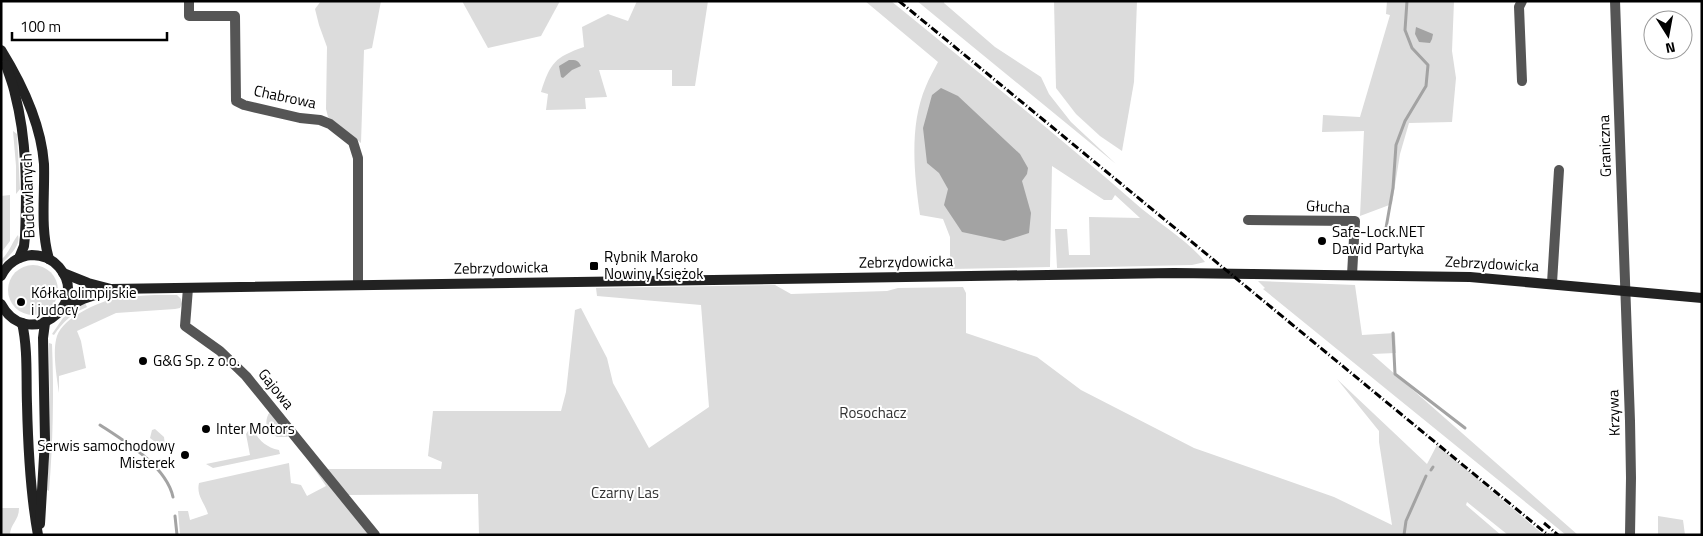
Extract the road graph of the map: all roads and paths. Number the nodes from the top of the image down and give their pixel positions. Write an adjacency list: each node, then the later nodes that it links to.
1 (189, 1): 14 (street, Chabrowa)
2 (1522, 1): 5 (street)
3 (1615, 1): 17 (street, Graniczna)
4 (1, 50): 8 (street, Budowlanych); 9 (street, Budowlanych)
5 (1522, 82)
6 (1559, 170): 13 (street)
7 (1248, 220): 12 (street, Głucha)
8 (19, 258): 9 (street); 11 (street)
9 (49, 259): 10 (street)
10 (63, 273): 16 (street, Zebrzydowicka); 20 (street)
11 (1, 275)
12 (1352, 275): 13 (street, Zebrzydowicka); 14 (street, Zebrzydowicka)
13 (1552, 283): 17 (street, Zebrzydowicka)
14 (358, 285): 15 (street, Zebrzydowicka)
15 (188, 288): 16 (street, Zebrzydowicka); 24 (street, Gajowa)
16 (111, 289): 20 (street, Zebrzydowicka)
17 (1625, 290): 18 (street, Zebrzydowicka); 25 (street, Krzywa)
18 (1702, 298)
19 (1, 304): 22 (street)
20 (61, 310): 21 (street, Zebrzydowicka)
21 (45, 322): 22 (street); 23 (street)
22 (22, 323): 23 (street)
23 (38, 535)
24 (375, 535)
25 (1630, 535)

